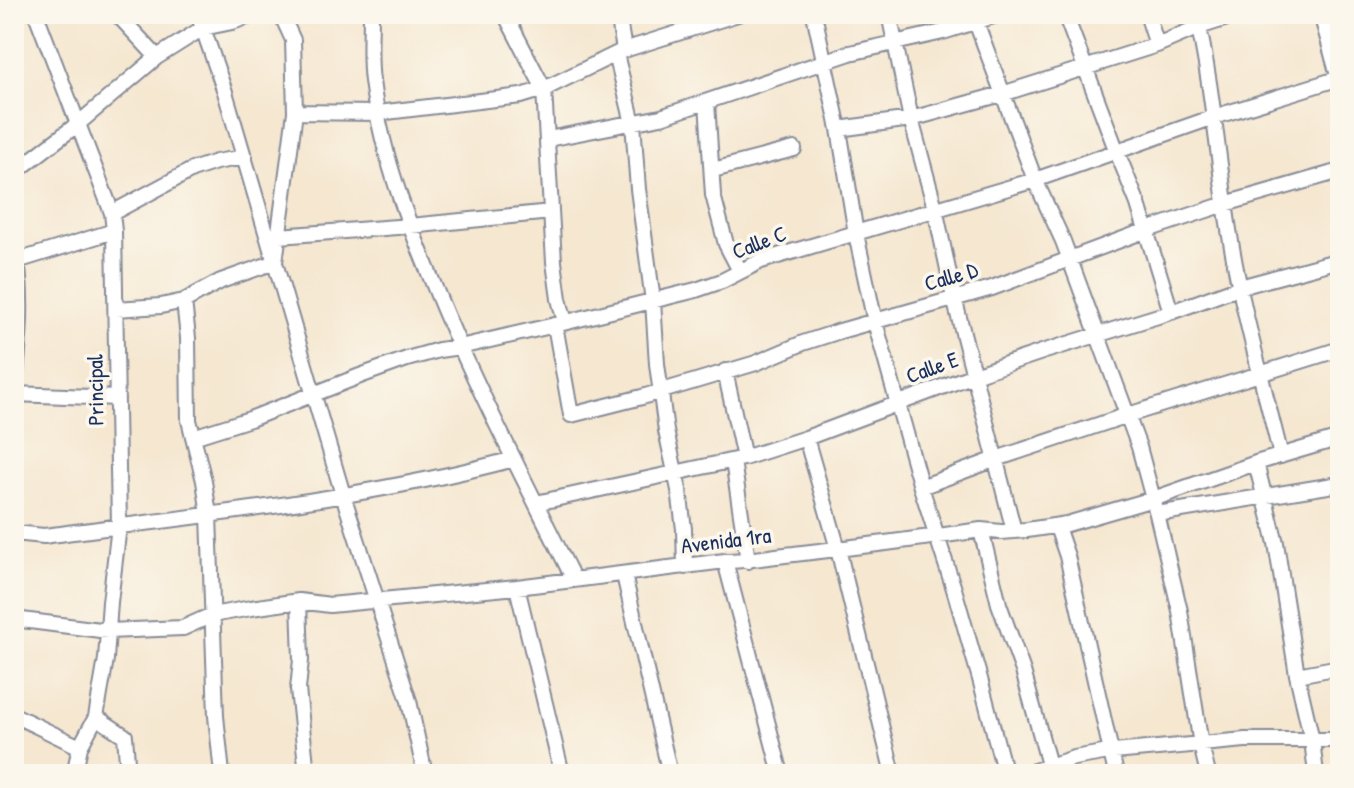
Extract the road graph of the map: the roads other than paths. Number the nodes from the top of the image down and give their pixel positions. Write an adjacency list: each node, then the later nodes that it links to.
1 (117, 14): 22 (street)
2 (256, 14): 17 (street)
3 (281, 14): 29 (street)
4 (371, 14): 30 (street)
5 (505, 14): 26 (street)
6 (618, 14): 21 (street)
7 (814, 14): 23 (street)
8 (889, 14): 19 (street)
9 (1000, 14): 16 (street)
10 (1065, 14): 24 (street)
11 (1147, 14): 20 (street)
12 (1240, 14): 18 (street)
13 (1321, 14): 25 (street)
14 (731, 15): 21 (street)
15 (41, 16): 33 (street, Principal)
16 (975, 18): 19 (street); 27 (street)
17 (200, 21): 22 (street); 39 (street)
18 (1198, 21): 20 (street); 31 (street)
19 (896, 43): 23 (street); 32 (street)
20 (1157, 45): 24 (street)
21 (620, 52): 26 (street); 34 (street)
22 (157, 57): 33 (street)
23 (823, 62): 28 (street); 35 (street)
24 (1085, 68): 27 (street); 38 (street)
25 (1340, 80): 31 (street, Calle C)
26 (544, 89): 30 (street); 36 (street)
27 (1002, 94): 32 (street); 43 (street)
28 (707, 102): 34 (street); 40 (street)
29 (295, 112): 30 (street); 52 (street)
30 (378, 113): 48 (street)
31 (1214, 117): 38 (street, Calle C); 44 (street)
32 (911, 119): 35 (street); 45 (street)
33 (79, 123): 42 (street); 47 (street, Principal)
34 (633, 123): 36 (street); 62 (street)
35 (839, 129): 51 (street)
36 (548, 139): 46 (street)
37 (794, 149): 40 (street)
38 (1117, 152): 43 (street, Calle C); 49 (street)
39 (245, 157): 47 (street); 57 (street)
40 (713, 170): 58 (street)
41 (1340, 171): 44 (street, Calle D)
42 (14, 173)
43 (1035, 180): 45 (street, Calle C); 54 (street)
44 (1225, 204): 49 (street, Calle D); 59 (street)
45 (935, 208): 51 (street, Calle C); 60 (street)
46 (551, 212): 48 (street); 66 (street)
47 (112, 213): 50 (street, Principal)
48 (410, 226): 52 (street); 69 (street)
49 (1147, 230): 54 (street, Calle D); 64 (street)
50 (114, 231): 56 (street); 63 (street, Principal)
51 (856, 234): 58 (street, Calle C); 65 (street)
52 (279, 236): 57 (street)
53 (14, 245): 56 (street)
54 (1068, 259): 60 (street, Calle D); 68 (street)
55 (1340, 260): 59 (street, Calle E)
56 (17, 261): 67 (street)
57 (275, 262): 61 (street); 76 (street)
58 (740, 271): 62 (street, Calle C)
59 (1240, 287): 64 (street, Calle E); 72 (street)
60 (954, 298): 65 (street, Calle D); 73 (street)
61 (184, 301): 63 (street); 80 (street)
62 (653, 301): 66 (street, Calle C); 74 (street)
63 (116, 309): 77 (street, Principal)
64 (1171, 312): 68 (street, Calle E)
65 (875, 322): 71 (street, Calle D); 78 (street)
66 (560, 323): 69 (street, Calle C); 74 (street, Calle D)
67 (17, 330): 75 (street)
68 (1098, 334): 73 (street, Calle E); 79 (street)
69 (460, 347): 76 (street, Calle C); 84 (street)
70 (1340, 349): 72 (street)
71 (725, 371): 74 (street, Calle D); 86 (street)
72 (1260, 373): 79 (street); 83 (street)
73 (974, 375): 78 (street, Calle E); 85 (street)
74 (662, 391): 88 (street)
75 (14, 394): 77 (street)
76 (314, 394): 80 (street, Calle C); 91 (street)
77 (117, 398): 96 (street, Principal)
78 (899, 402): 81 (street, Calle E); 90 (street)
79 (1128, 415): 85 (street); 94 (street)
80 (193, 437): 95 (street)
81 (806, 438): 86 (street, Calle E); 102 (street)
82 (1340, 438): 83 (street, Avenida 1ra)
83 (1281, 456): 87 (street, Avenida 1ra)
84 (514, 459): 91 (street); 93 (street)
85 (996, 459): 90 (street); 99 (street)
86 (738, 460): 88 (street, Calle E); 104 (street)
87 (1256, 463): 92 (street); 94 (street, Avenida 1ra)
88 (675, 474): 93 (street, Calle E); 105 (street)
89 (1340, 484): 92 (street)
90 (921, 487): 101 (street)
91 (343, 495): 95 (street); 110 (street)
92 (1263, 495): 94 (street); 115 (street)
93 (536, 503): 107 (street)
94 (1155, 506): 97 (street, Avenida 1ra); 120 (street)
95 (209, 515): 96 (street); 111 (street)
96 (119, 526): 100 (street); 113 (street, Principal)
97 (1057, 527): 99 (street, Avenida 1ra); 122 (street)
98 (981, 530): 99 (street, Avenida 1ra); 101 (street, Avenida 1ra); 123 (street)
99 (1014, 531)
100 (14, 533)
101 (936, 536): 102 (street, Avenida 1ra); 133 (street)
102 (838, 549): 104 (street, Avenida 1ra); 132 (street)
103 (725, 561): 104 (street, Avenida 1ra); 105 (street, Avenida 1ra); 131 (street)
104 (748, 561)
105 (685, 567): 106 (street, Avenida 1ra)
106 (624, 575): 107 (street, Avenida 1ra); 130 (street)
107 (574, 580): 108 (street, Avenida 1ra)
108 (517, 587): 110 (street, Avenida 1ra); 129 (street)
109 (299, 601): 110 (street, Avenida 1ra); 111 (street, Avenida 1ra); 127 (street)
110 (377, 601): 128 (street)
111 (212, 615): 113 (street, Avenida 1ra); 126 (street)
112 (14, 619): 113 (street, Avenida 1ra)
113 (108, 631): 117 (street, Principal)
114 (1340, 667): 115 (street)
115 (1297, 675): 118 (street)
116 (14, 715): 121 (street)
117 (96, 717): 121 (street, Principal); 125 (street)
118 (1312, 740): 119 (street); 120 (street); 137 (street)
119 (1340, 740)
120 (1201, 745): 122 (street); 136 (street)
121 (80, 747): 124 (street, Principal)
122 (1112, 753): 123 (street); 135 (street)
123 (1049, 765): 134 (street)
124 (74, 774)
125 (128, 774)
126 (222, 774)
127 (307, 774)
128 (425, 774)
129 (562, 774)
130 (670, 774)
131 (781, 774)
132 (893, 774)
133 (1005, 774)
134 (1025, 774)
135 (1116, 774)
136 (1208, 774)
137 (1316, 774)

